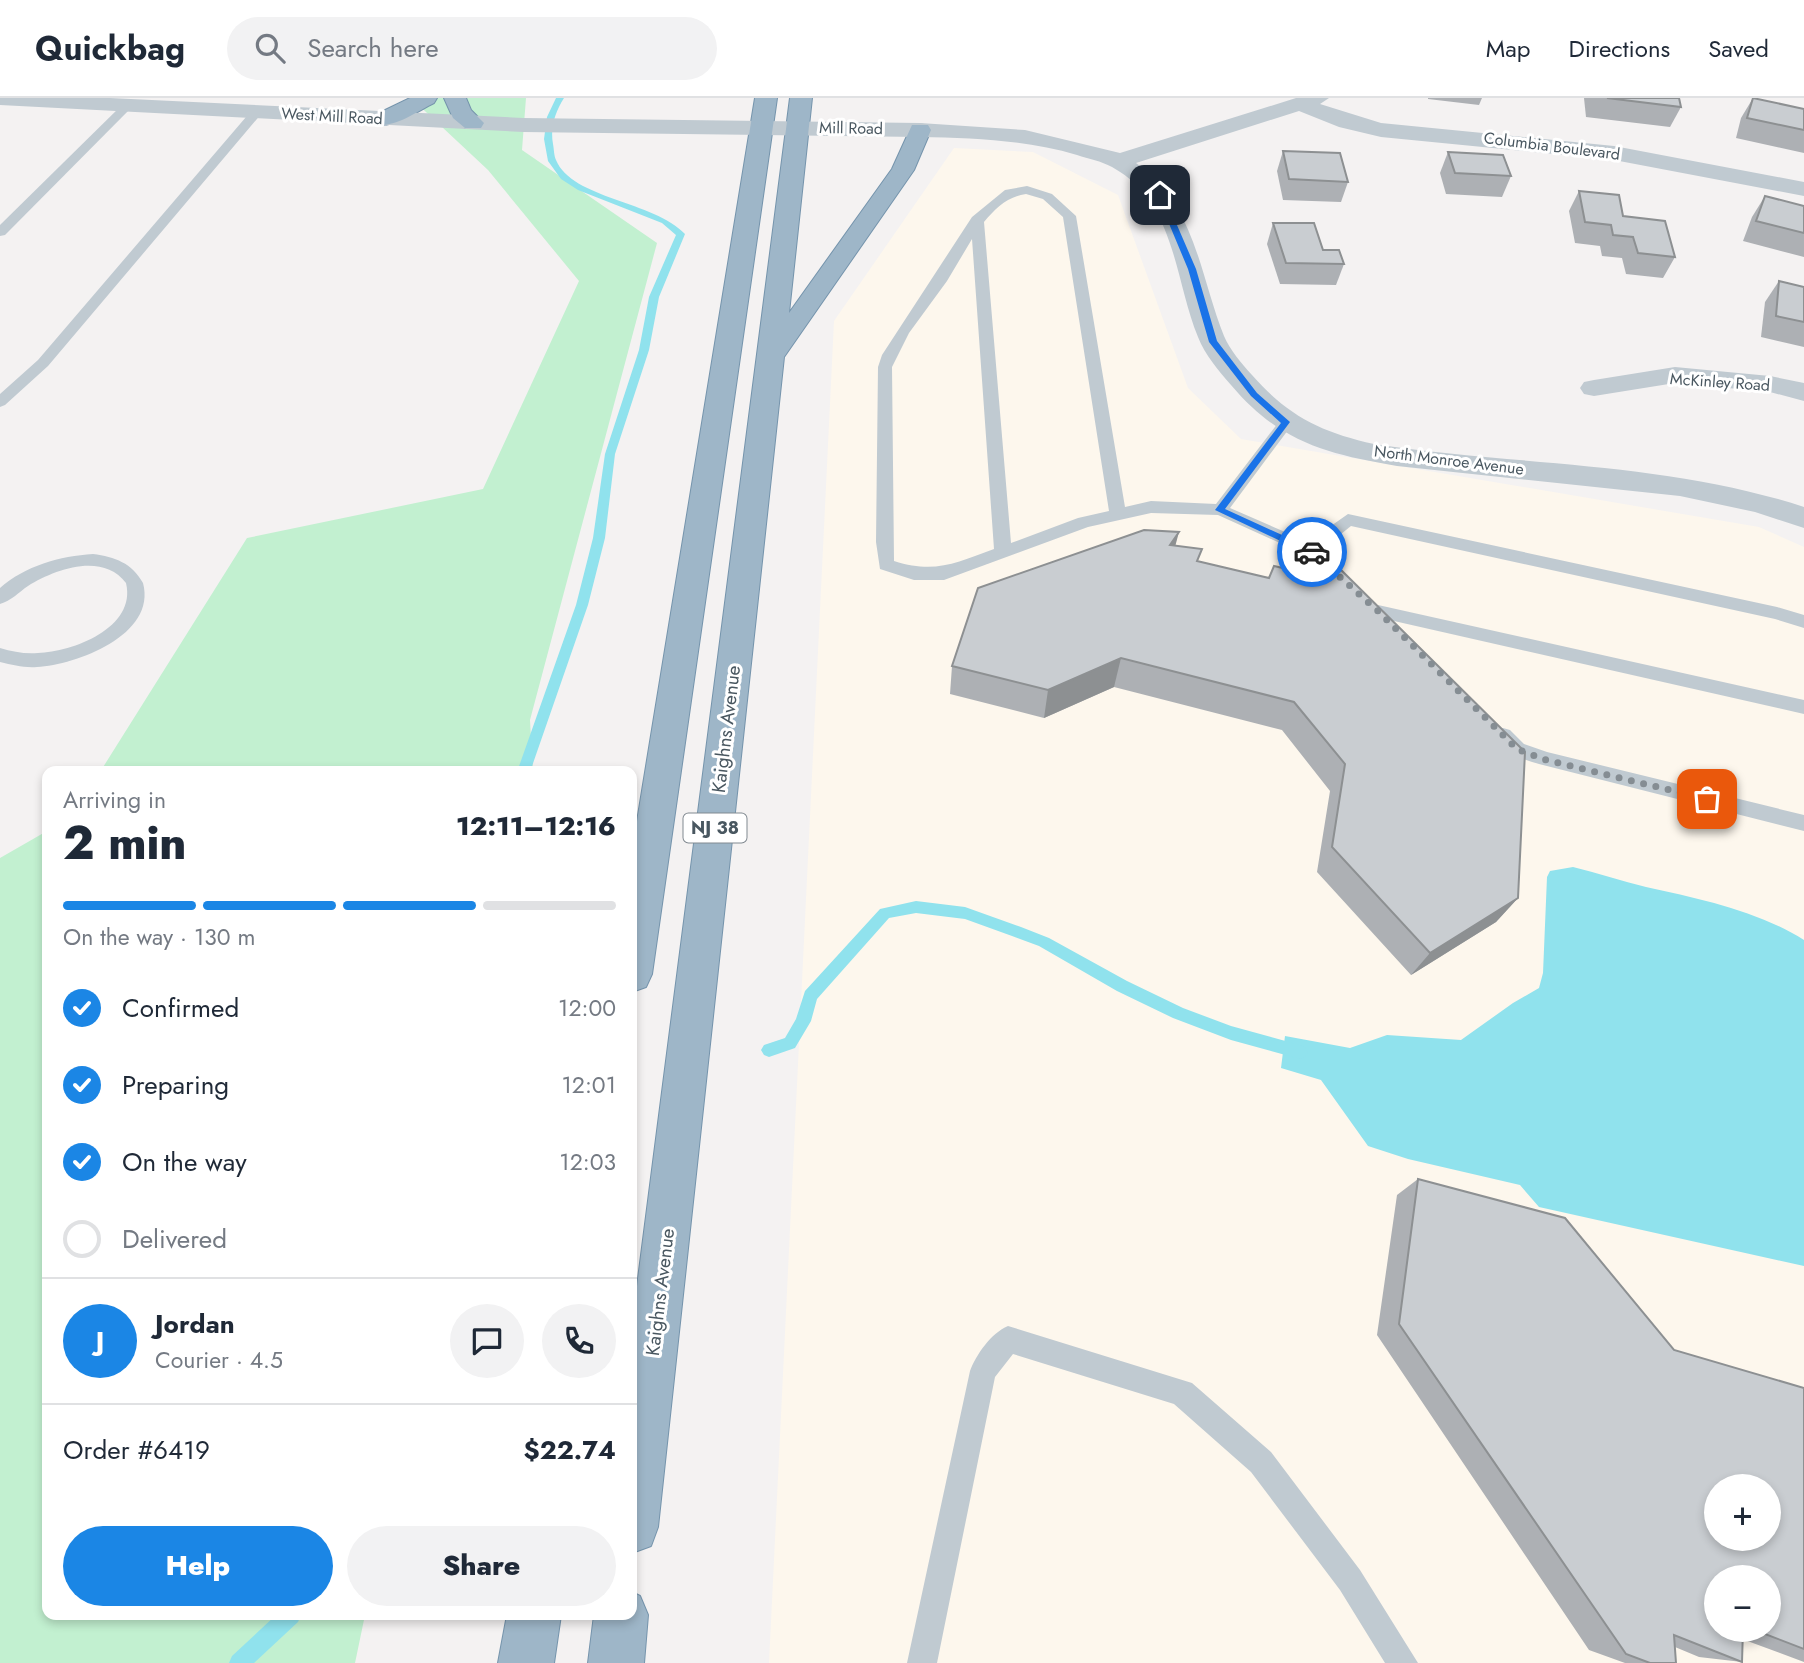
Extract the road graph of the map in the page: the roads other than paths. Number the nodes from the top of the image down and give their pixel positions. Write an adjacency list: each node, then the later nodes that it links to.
1 (426, 98): 8 (highway)
2 (455, 98): 9 (highway)
3 (0, 99): 5 (street, West Mill Road)
4 (1309, 101): 12 (street); 13 (street, Columbia Boulevard)
5 (127, 106): 6 (street, West Mill Road); 15 (lane)
6 (256, 113): 8 (street, West Mill Road); 19 (lane)
7 (781, 113): 10 (street, Mill Road); 11 (street, Mill Road); 16 (highway, Kaighns Avenue / NJ 38); 34 (highway, NJ 38)
8 (384, 119): 9 (street, West Mill Road)
9 (473, 123): 10 (street, West Mill Road)
10 (580, 127)
11 (920, 130): 12 (street, Mill Road); 16 (highway)
12 (1119, 161): 20 (street, North Monroe Avenue)
13 (1804, 189)
14 (977, 220): 22 (lane); 25 (lane); 25 (lane)
15 (0, 232)
16 (771, 357): 35 (highway, Kaighns Avenue / NJ 38)
17 (1594, 388): 18 (street, McKinley Road)
18 (1804, 392)
19 (0, 402)
20 (1286, 422): 21 (lane); 23 (street, North Monroe Avenue)
21 (1220, 510): 22 (lane); 24 (lane)
22 (1118, 515): 25 (lane)
23 (1804, 518)
24 (1310, 550): 27 (lane); 28 (lane)
25 (1003, 552)
26 (0, 598): 30 (lane)
27 (1368, 603): 29 (lane); 31 (lane)
28 (1804, 622)
29 (1398, 631)
30 (0, 655)
31 (1804, 707)
32 (1487, 719): 33 (lane)
33 (1804, 823)
34 (637, 945)
35 (637, 1486)
36 (533, 1620): 38 (highway)
37 (620, 1620): 39 (highway)
38 (526, 1663)
39 (616, 1663)
40 (922, 1663): 41 (lane)
41 (1403, 1663)

